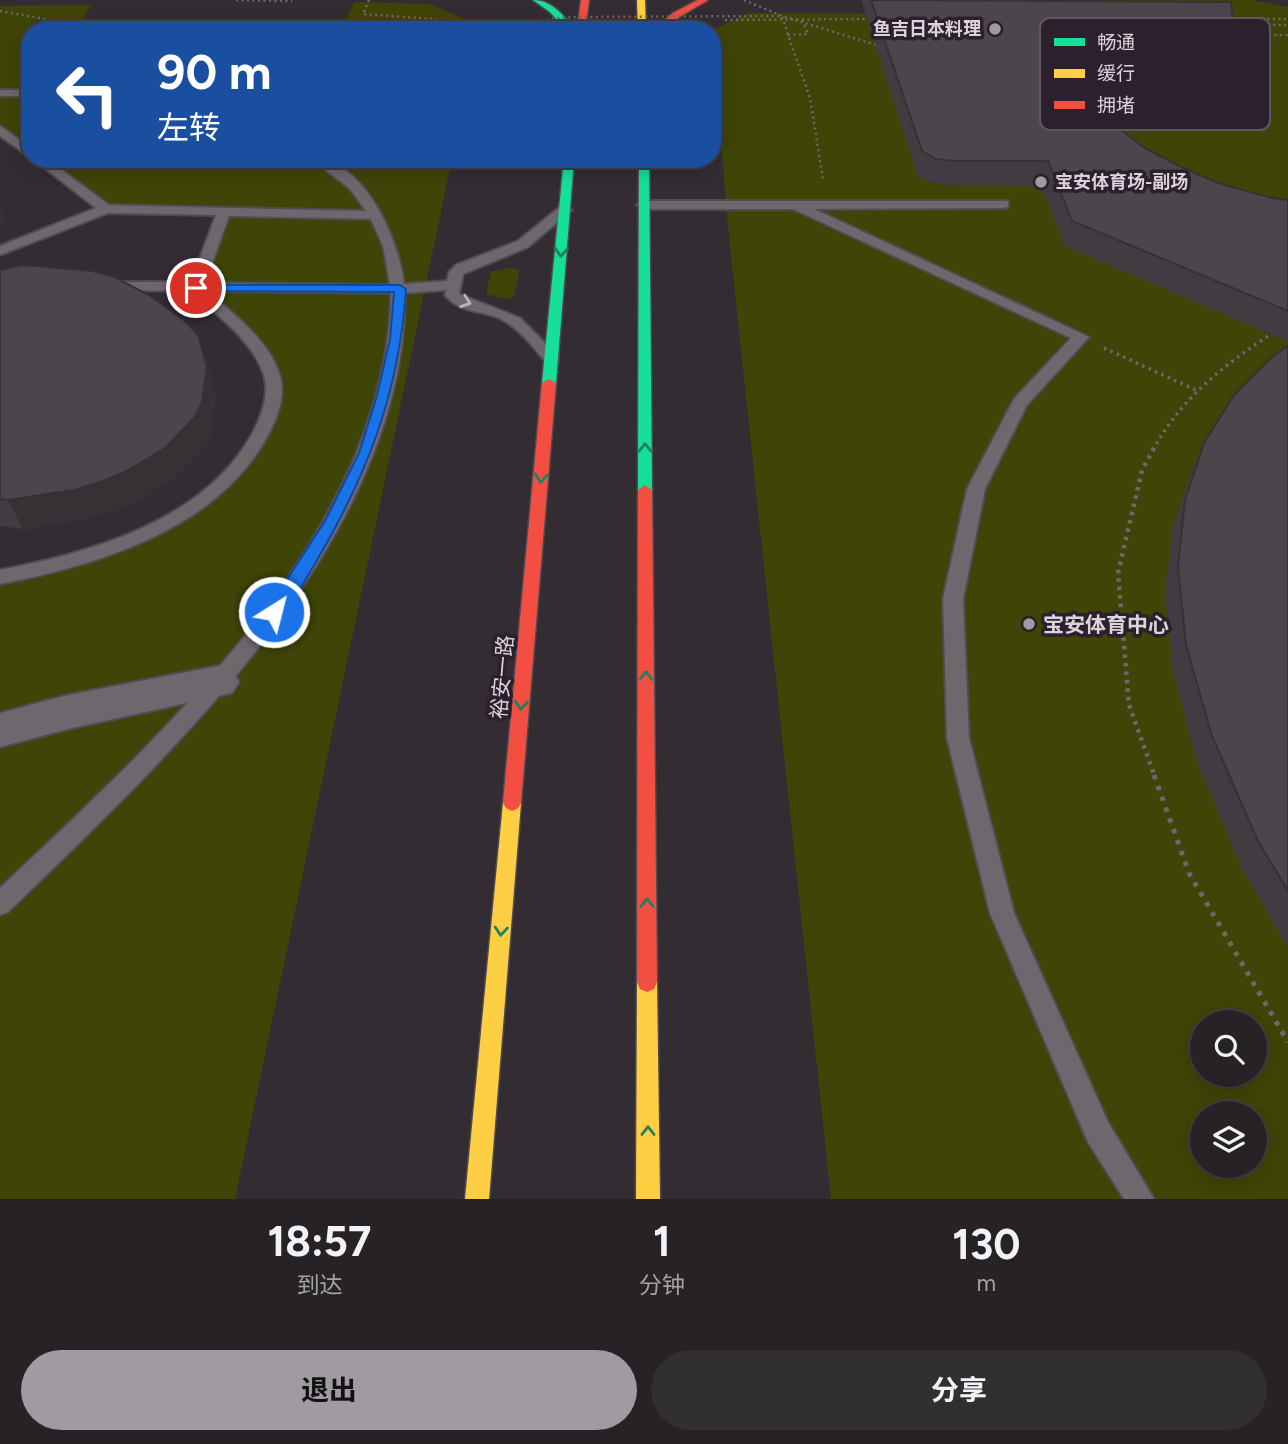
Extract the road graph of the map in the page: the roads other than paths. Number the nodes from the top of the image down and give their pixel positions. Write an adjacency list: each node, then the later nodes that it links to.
1 (537, 0): 5 (main road)
2 (585, 0): 6 (main road)
3 (641, 0): 7 (main road)
4 (704, 0): 8 (main road)
5 (563, 21)
6 (582, 21)
7 (642, 21)
8 (669, 21)
9 (0, 93): 10 (lane)
10 (21, 93)
11 (0, 130): 12 (lane)
12 (21, 146)
13 (51, 168): 20 (lane)
14 (330, 168): 23 (lane)
15 (568, 168): 21 (main road, 裕安一路)
16 (644, 168): 18 (main road)
17 (1003, 204): 19 (lane)
18 (644, 205): 19 (lane); 35 (main road, one-way to 18)
19 (796, 205): 36 (lane)
20 (106, 209): 22 (lane); 24 (lane)
21 (565, 211): 25 (lane); 29 (main road, 裕安一路, one-way to 29)
22 (224, 212): 23 (lane); 27 (lane)
23 (376, 215): 28 (lane)
24 (0, 251)
25 (454, 285): 28 (lane); 29 (lane, one-way to 29)
26 (89, 286): 27 (lane)
27 (196, 288): 28 (lane); 30 (lane)
28 (400, 289): 31 (lane)
29 (552, 359): 34 (main road, 裕安一路, one-way to 34)
30 (0, 577)
31 (218, 682): 32 (street); 33 (lane)
32 (0, 730)
33 (0, 904)
34 (477, 1199)
35 (648, 1199)
36 (1140, 1199)

